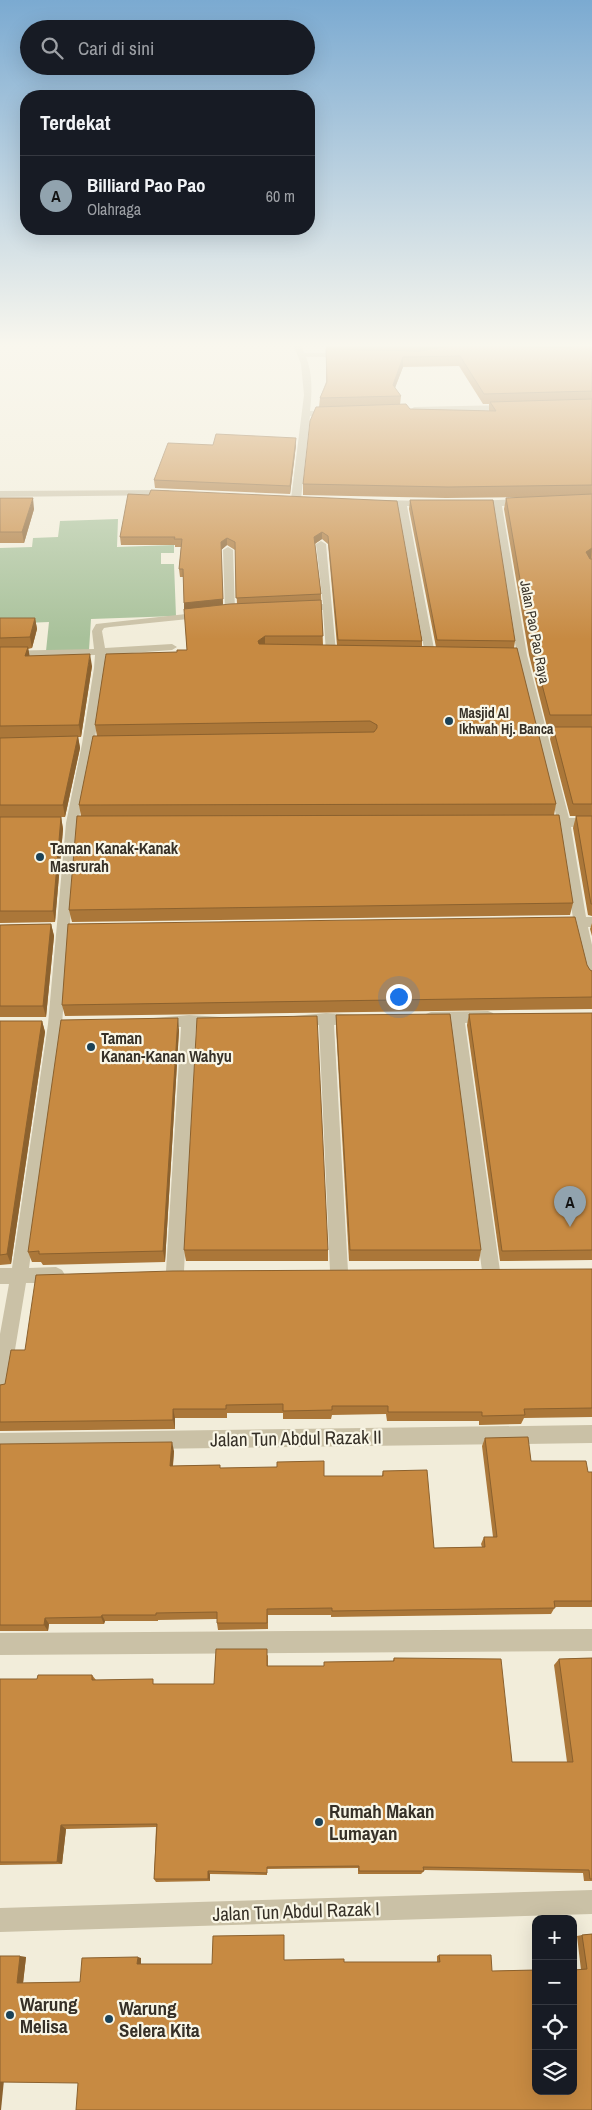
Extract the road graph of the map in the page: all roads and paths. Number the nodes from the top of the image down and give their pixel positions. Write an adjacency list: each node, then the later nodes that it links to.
1 (303, 442): 4 (street)
2 (0, 494): 3 (street)
3 (174, 494)
4 (296, 499)
5 (373, 502): 7 (street)
6 (533, 502): 10 (street)
7 (402, 504): 8 (street); 19 (street)
8 (440, 504)
9 (468, 504): 10 (street)
10 (497, 504): 22 (street, Jalan Pao Pao Raya)
11 (321, 544): 13 (street)
12 (228, 550): 16 (street)
13 (328, 607): 14 (street); 17 (street)
14 (289, 608)
15 (172, 647): 16 (street)
16 (100, 652): 18 (street); 26 (street)
17 (331, 652)
18 (0, 654)
19 (430, 654)
20 (592, 822): 22 (street)
21 (524, 823): 22 (street)
22 (564, 823): 23 (street, Jalan Pao Pao Raya)
23 (586, 922): 24 (street); 27 (street, Jalan Pao Pao Raya)
24 (540, 923)
25 (45, 930): 26 (street)
26 (68, 930): 38 (street)
27 (592, 976)
28 (506, 1017): 30 (street)
29 (420, 1018): 30 (street)
30 (457, 1018): 46 (street)
31 (326, 1019): 32 (street); 33 (street); 43 (street)
32 (373, 1019)
33 (287, 1020)
34 (189, 1021): 35 (street); 36 (street); 40 (street)
35 (228, 1021)
36 (141, 1022)
37 (37, 1024): 38 (street)
38 (60, 1024): 50 (street)
39 (510, 1270): 46 (street)
40 (175, 1271): 41 (street); 47 (street)
41 (194, 1271)
42 (319, 1271): 43 (street)
43 (339, 1271): 44 (street)
44 (358, 1271)
45 (472, 1271): 46 (street)
46 (491, 1271)
47 (155, 1272)
48 (77, 1274): 50 (street)
49 (0, 1276): 50 (street)
50 (19, 1276): 51 (street)
51 (0, 1386)
52 (592, 1434): 53 (street, Jalan Tun Abdul Razak II)
53 (0, 1442)
54 (592, 1640): 55 (street)
55 (0, 1644)
56 (592, 1902): 57 (street, Jalan Tun Abdul Razak I)
57 (0, 1920)

